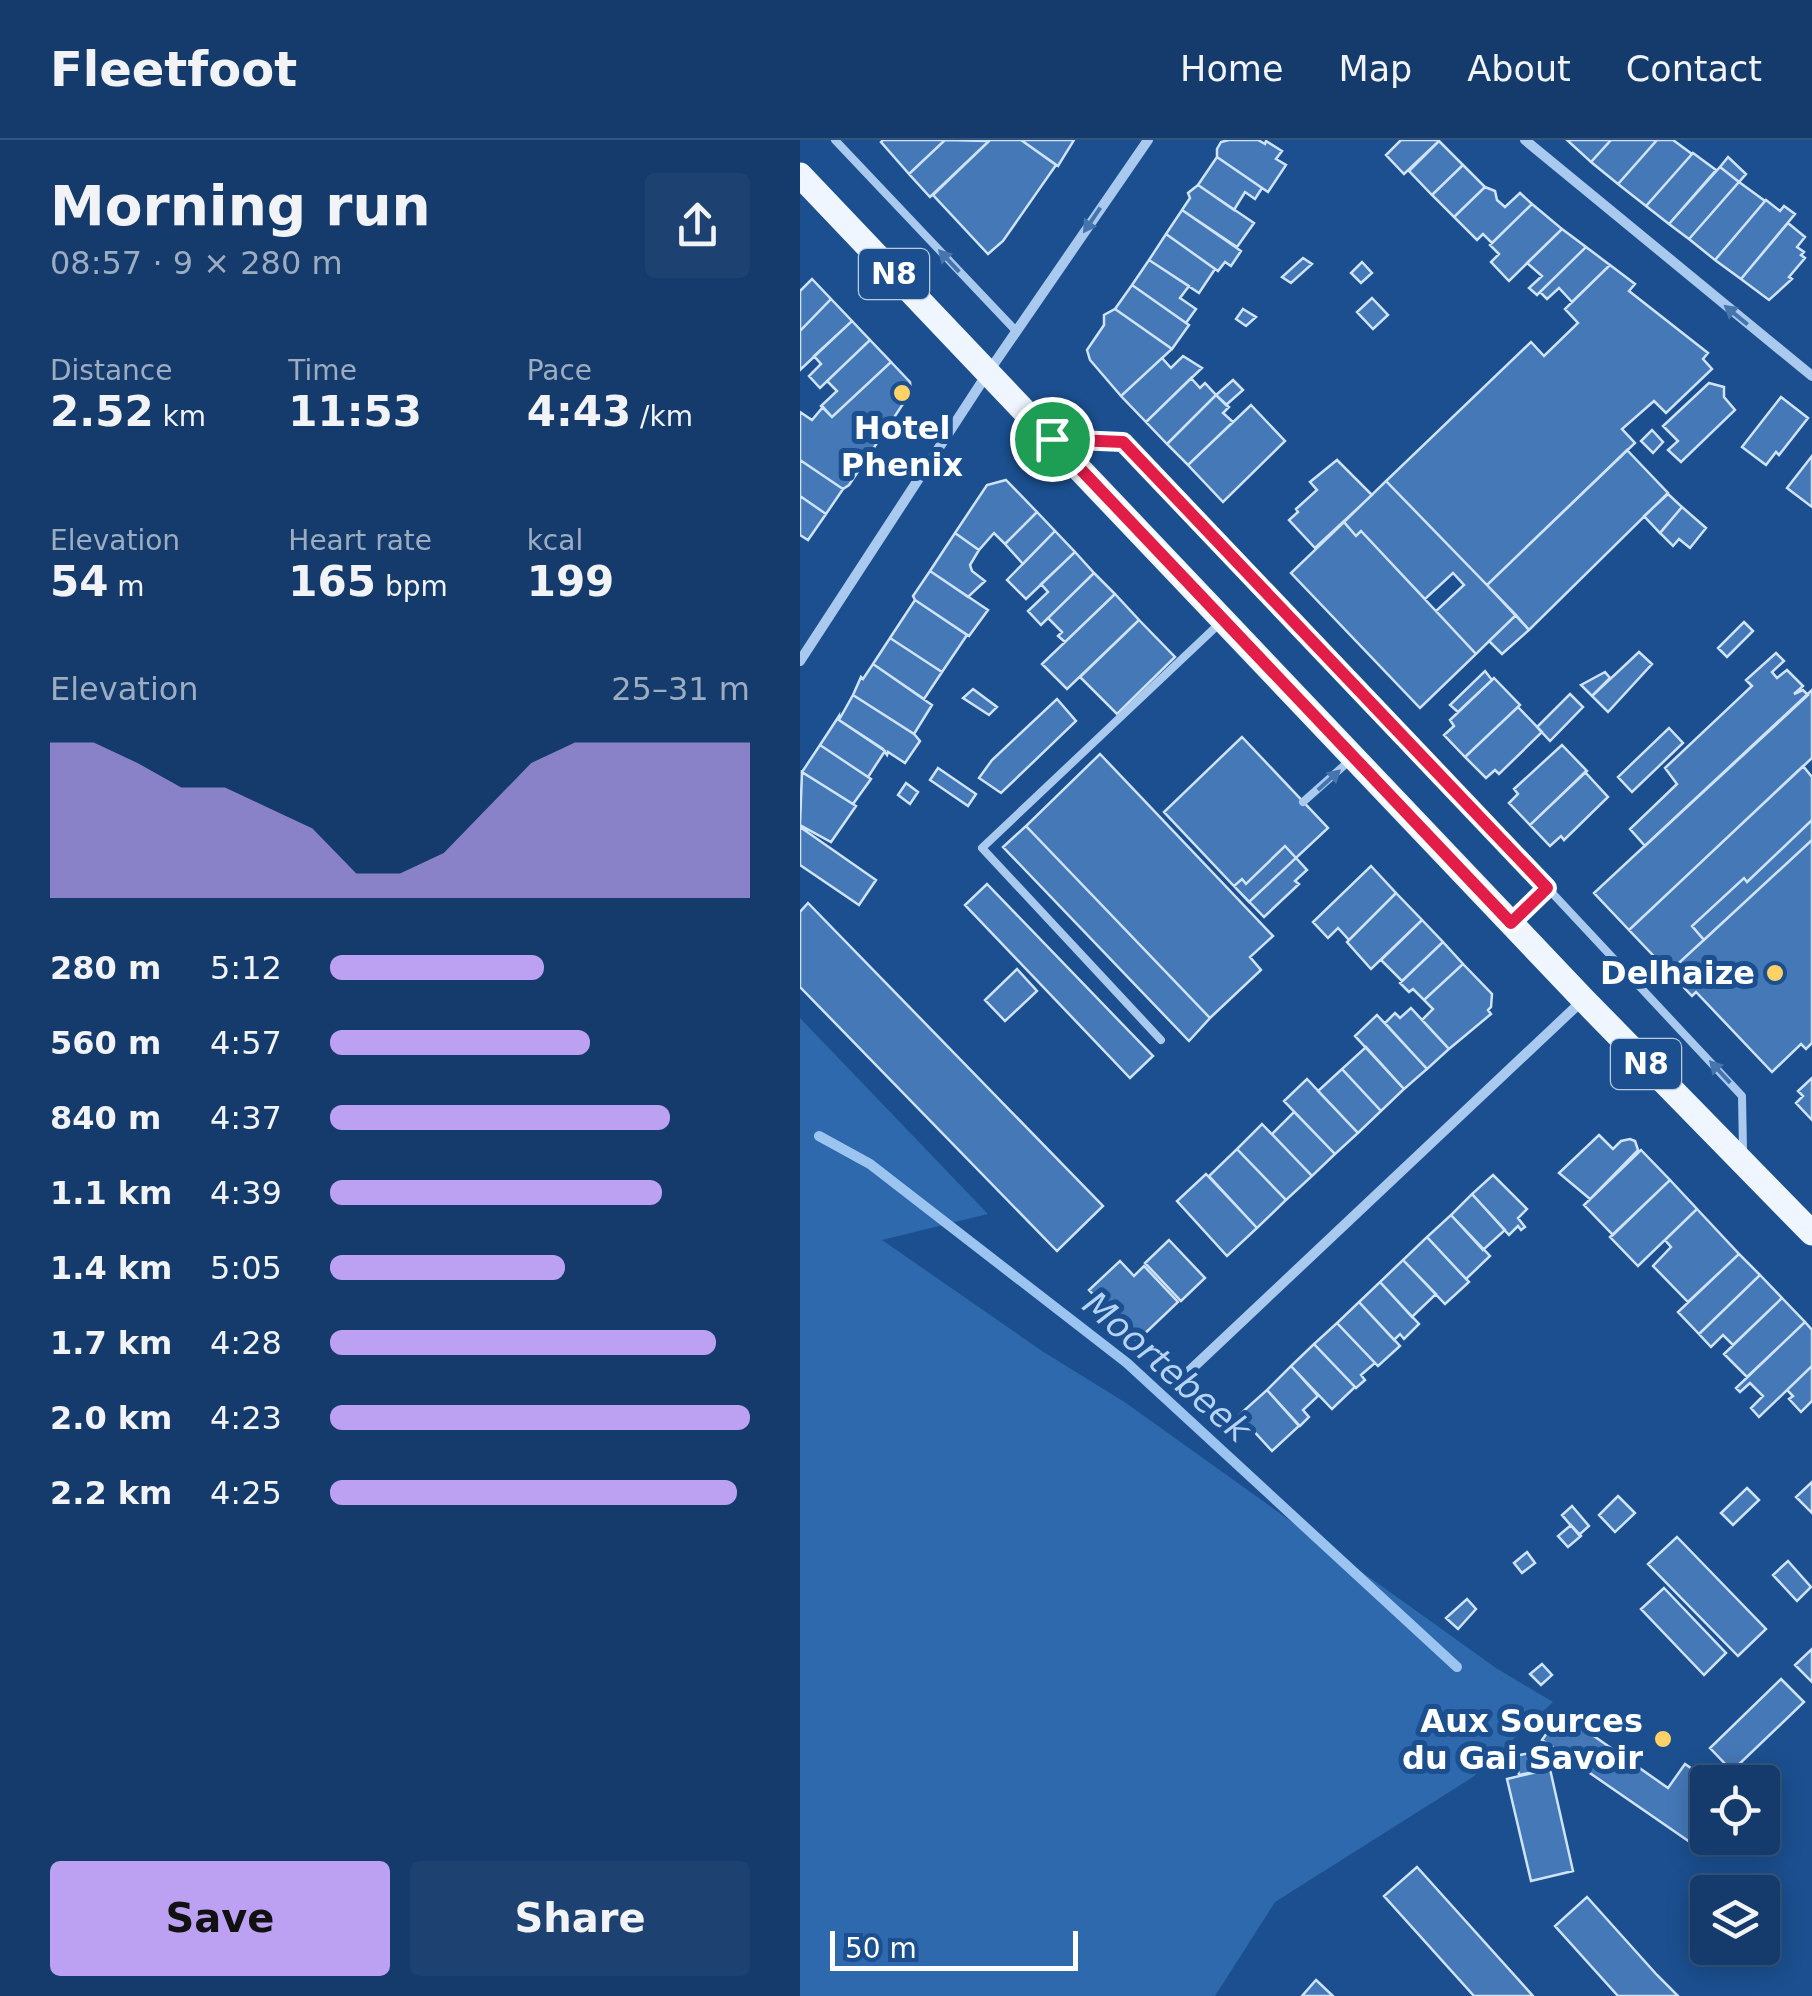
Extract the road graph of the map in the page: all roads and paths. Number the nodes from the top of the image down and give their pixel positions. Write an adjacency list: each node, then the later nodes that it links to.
1 (835, 140): 5 (lane, one-way to 1)
2 (1148, 140): 5 (street, one-way to 5)
3 (1525, 140): 7 (street, one-way to 3)
4 (800, 176): 6 (main road, N8)
5 (1016, 331): 6 (street)
6 (987, 374): 8 (main road, N8); 10 (street)
7 (1812, 376)
8 (1052, 439): 9 (main road, N8); 13 (lane)
9 (1224, 619): 11 (main road, N8); 16 (lane)
10 (800, 661)
11 (1354, 758): 12 (lane, one-way to 11); 14 (main road, N8)
12 (1303, 802)
13 (1547, 888): 14 (lane); 17 (lane, one-way to 13)
14 (1511, 923): 15 (main road, N8)
15 (1584, 1000): 17 (main road, N8); 19 (street)
16 (1161, 1040)
17 (1742, 1161): 18 (main road, N8)
18 (1812, 1233)
19 (1183, 1377)

